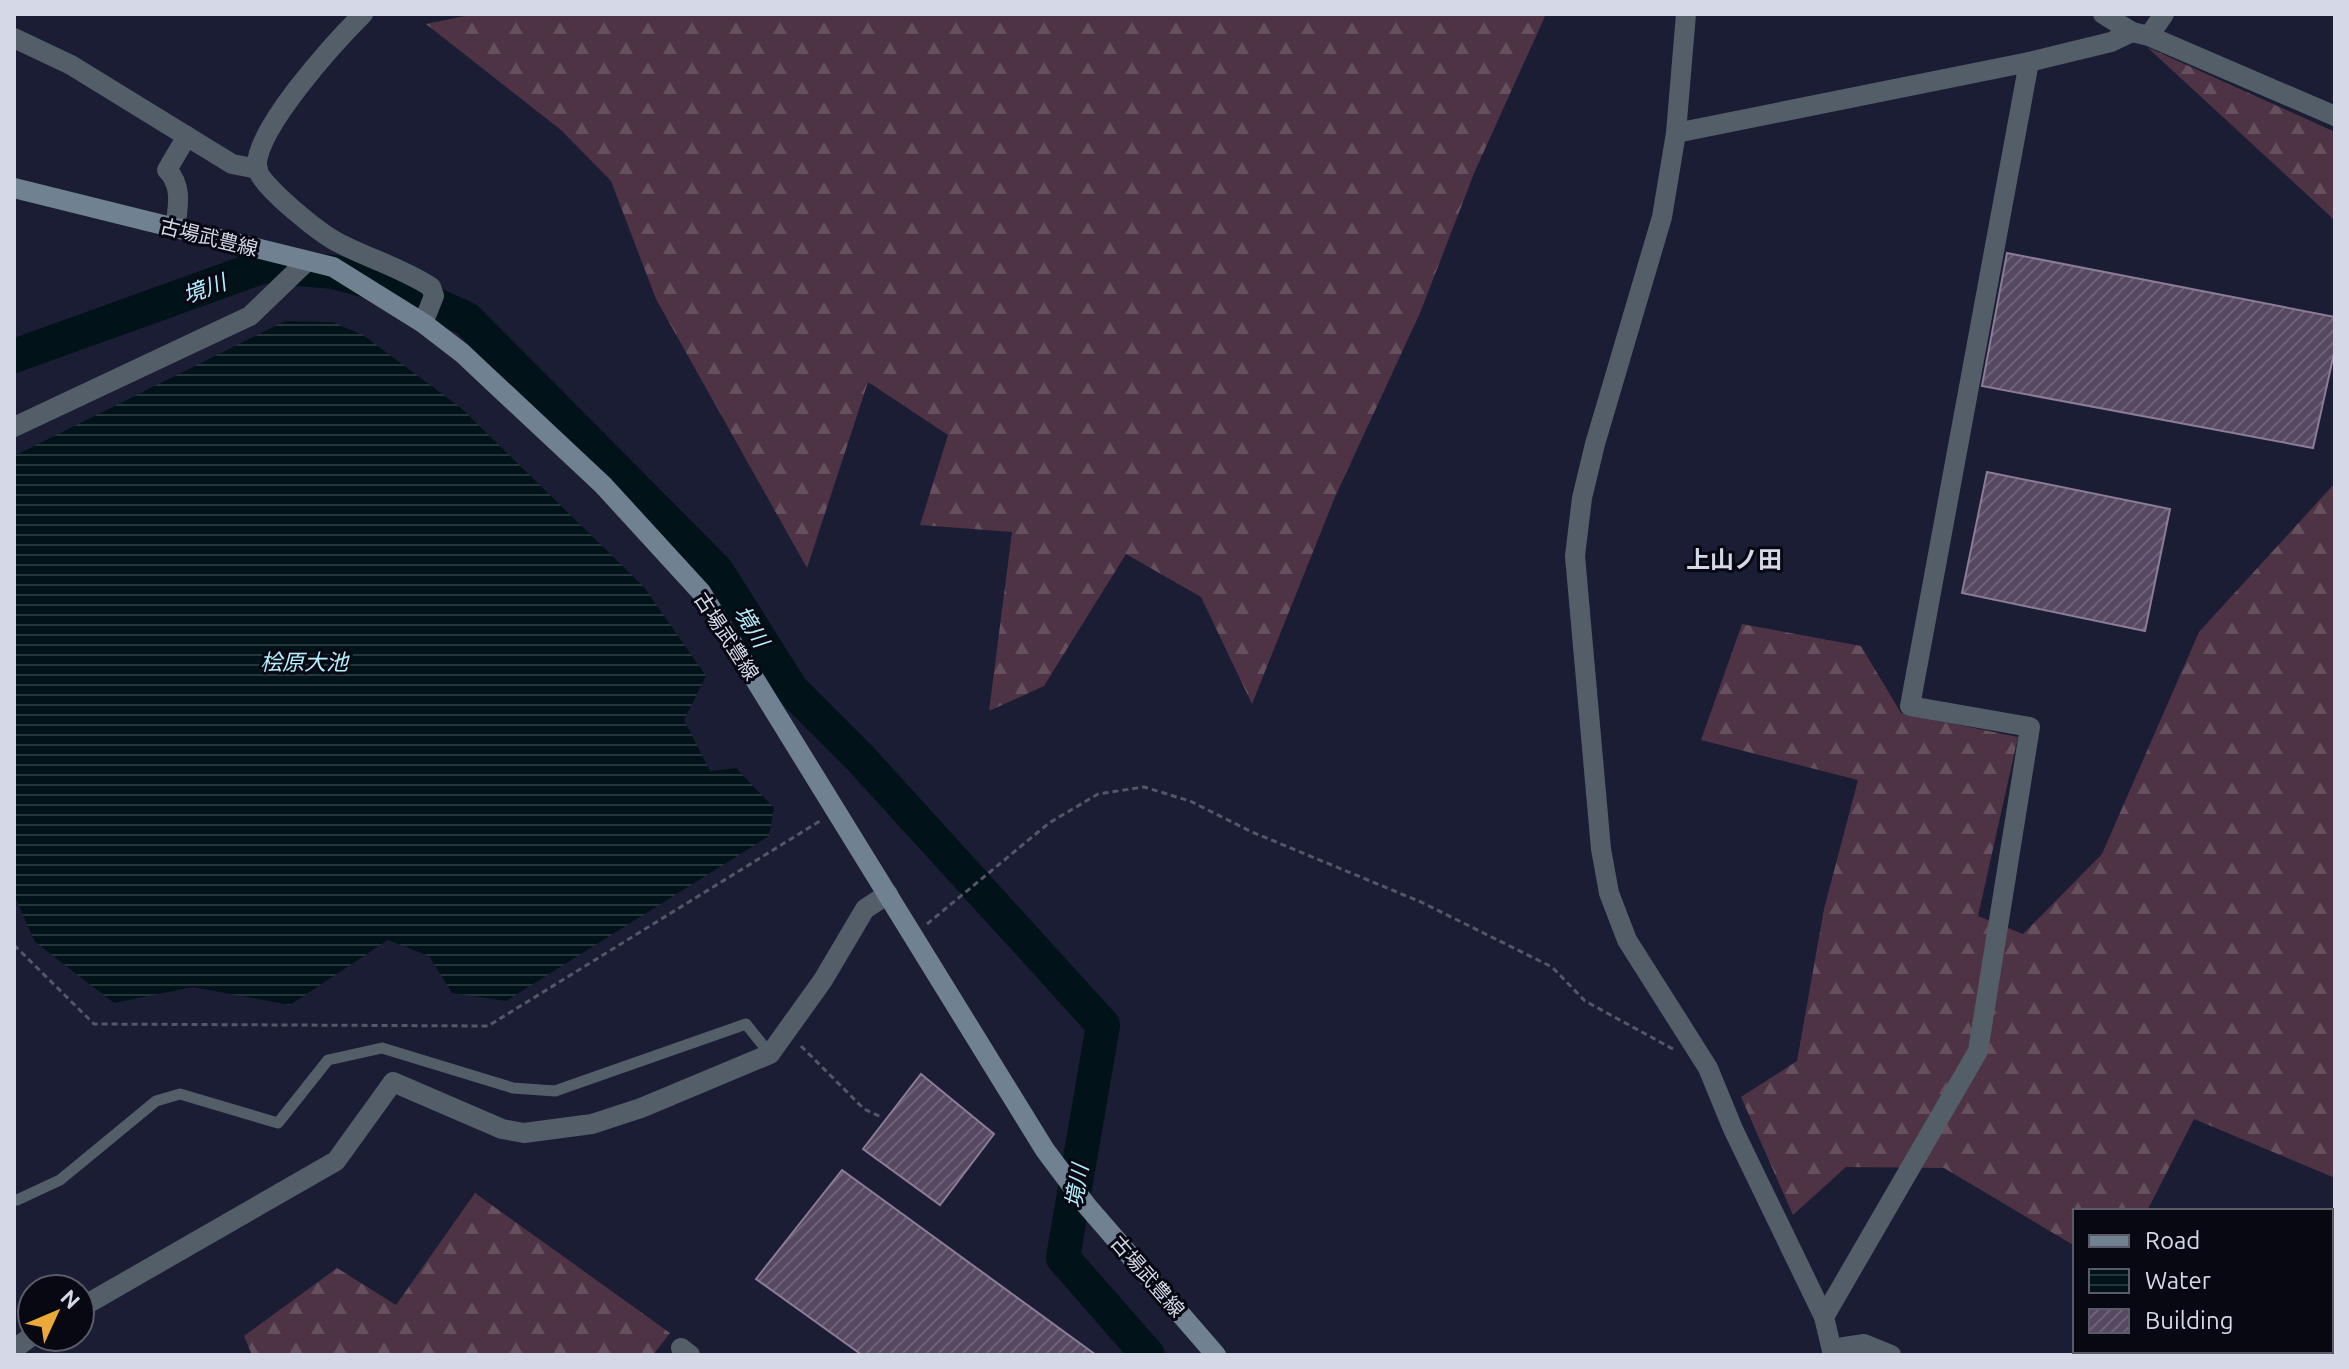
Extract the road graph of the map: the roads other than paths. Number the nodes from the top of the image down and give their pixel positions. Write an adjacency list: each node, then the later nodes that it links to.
1 (363, 14): 11 (street)
2 (1686, 14): 9 (street)
3 (2103, 14): 5 (street)
4 (2164, 14): 5 (street)
5 (2141, 34): 7 (street); 8 (street)
6 (14, 38): 10 (street)
7 (2029, 62): 9 (street); 21 (street)
8 (2335, 116)
9 (1676, 133): 21 (street)
10 (187, 136): 11 (street); 13 (street)
11 (258, 169): 15 (street)
12 (14, 188): 13 (main road, 古場武豊線)
13 (175, 228): 14 (main road, 古場武豊線)
14 (306, 262): 15 (main road, 古場武豊線); 16 (street)
15 (423, 323): 17 (main road, 古場武豊線)
16 (14, 427)
17 (888, 894): 18 (street); 23 (main road, 古場武豊線)
18 (770, 1054): 19 (lane); 20 (street)
19 (17, 1200)
20 (96, 1299)
21 (1824, 1317): 22 (street)
22 (1832, 1352): 24 (street)
23 (1216, 1355)
24 (1891, 1355)

